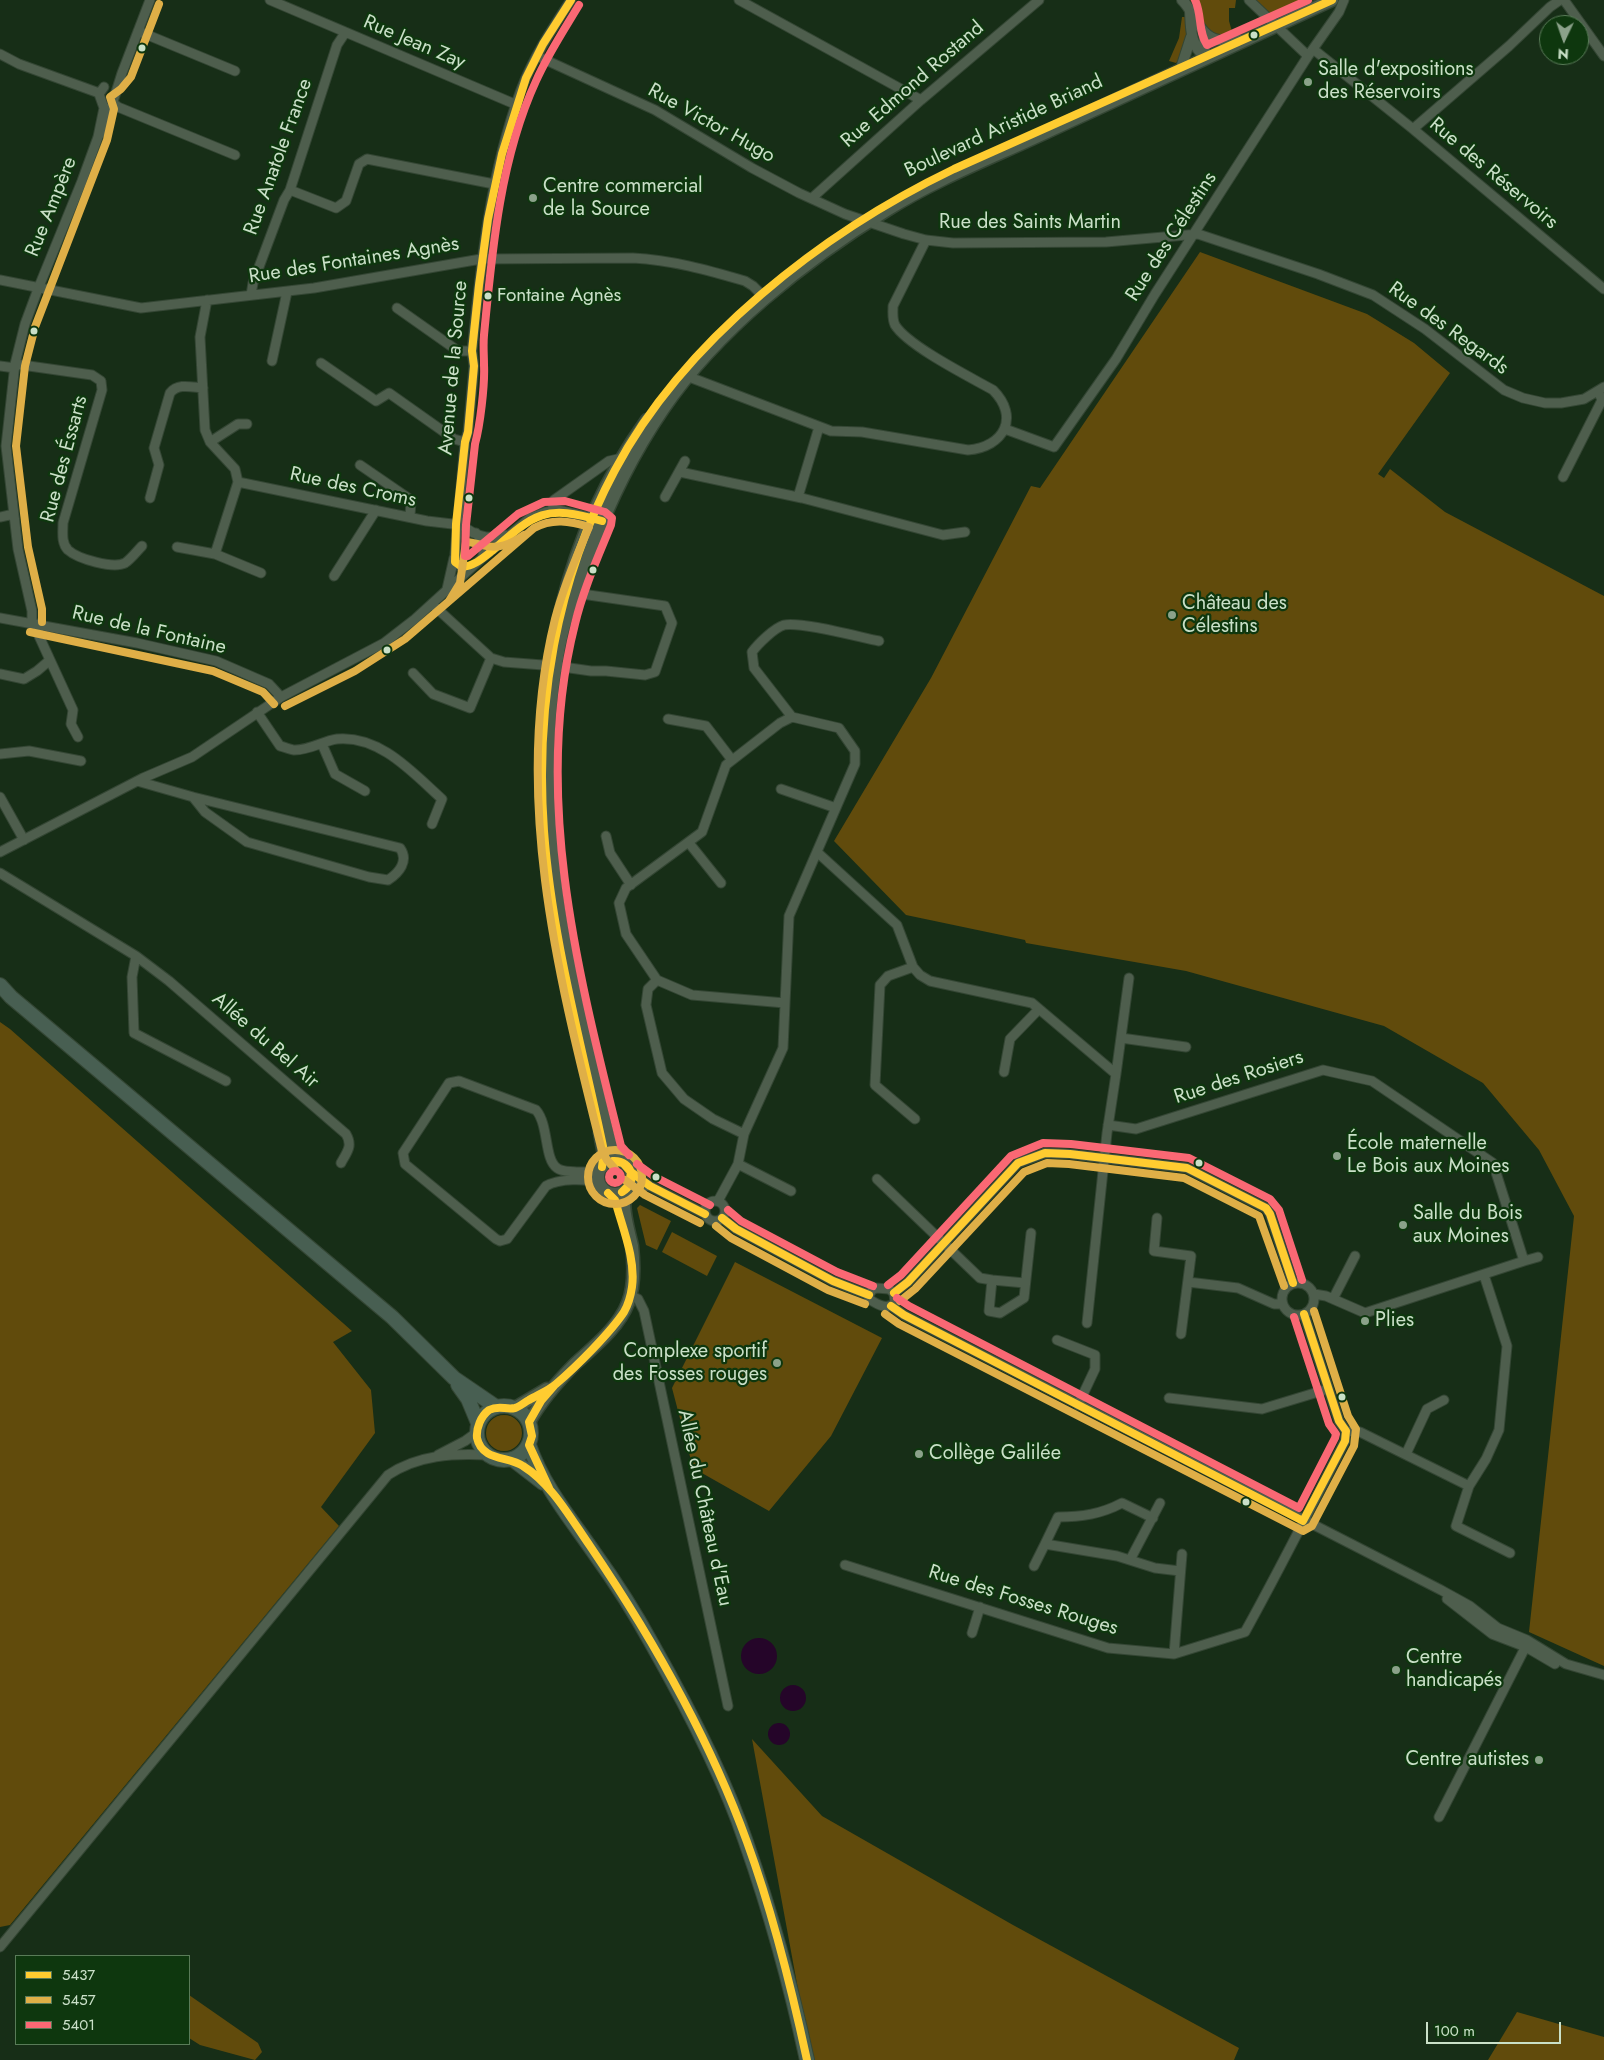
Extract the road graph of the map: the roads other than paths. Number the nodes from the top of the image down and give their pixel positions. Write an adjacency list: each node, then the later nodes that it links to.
1 (150, 0): 13 (street, Rue Ampère)
2 (270, 0): 15 (street, Rue Jean Zay)
3 (570, 0): 20 (street, Avenue de la Source)
4 (739, 0): 27 (street)
5 (1039, 0): 27 (street, Rue Edmond Rostand)
6 (1182, 0): 11 (street)
7 (1249, 0): 12 (street, Rue des Réservoirs)
8 (1332, 0): 12 (main road, Boulevard Aristide Briand)
9 (1344, 0): 18 (street, Rue des Célestins)
10 (1562, 0): 21 (street); 29 (street)
11 (1190, 9): 14 (street); 16 (street)
12 (1276, 25): 17 (main road, Boulevard Aristide Briand); 18 (street, Rue des Réservoirs)
13 (138, 31): 24 (street); 25 (street, Rue Ampère)
14 (1204, 32): 17 (street); 22 (street)
15 (345, 33): 28 (street, Rue Jean Zay); 32 (street, Rue Anatole France)
16 (1191, 36): 22 (street); 23 (street)
17 (1244, 40): 22 (main road, Boulevard Aristide Briand)
18 (1310, 52): 29 (street, Rue des Réservoirs); 35 (street, Rue des Célestins)
19 (0, 54): 26 (street)
20 (537, 56): 28 (street, Avenue de la Source); 33 (street, Rue Victor Hugo)
21 (1604, 56)
22 (1205, 57): 23 (main road, Boulevard Aristide Briand)
23 (1181, 68): 34 (main road, Boulevard Aristide Briand)
24 (235, 71)
25 (122, 73): 26 (street, Rue Ampère); 26 (street)
26 (109, 97): 30 (street); 39 (street, Rue Ampère)
27 (921, 100): 33 (street, Rue Edmond Rostand)
28 (517, 105): 31 (street, Avenue de la Source)
29 (1413, 130): 40 (street, Rue des Réservoirs)
30 (235, 155)
31 (494, 184): 32 (street); 37 (street, Avenue de la Source)
32 (290, 190): 42 (street, Rue Anatole France)
33 (812, 198): 34 (street, Rue Victor Hugo)
34 (865, 220): 36 (street, Rue des Saints Martin); 43 (main road, Boulevard Aristide Briand)
35 (1194, 235): 36 (street, Rue des Saints Martin); 53 (street, Rue des Regards); 56 (street, Rue des Célestins)
36 (926, 240): 56 (street)
37 (481, 259): 41 (street, Rue des Fontaines Agnès); 43 (street, Rue des Fontaines Agnès); 46 (street, Avenue de la Source)
38 (0, 280): 39 (street, Rue des Fontaines Agnès)
39 (38, 289): 44 (street, Rue des Fontaines Agnès); 50 (street, Rue Ampère)
40 (1604, 289)
41 (287, 292): 42 (street, Rue des Fontaines Agnès); 47 (street)
42 (250, 295): 44 (street, Rue des Fontaines Agnès)
43 (764, 297): 51 (main road, Boulevard Aristide Briand)
44 (207, 300): 52 (street)
45 (397, 308): 46 (street)
46 (472, 351): 58 (street, Avenue de la Source)
47 (272, 361)
48 (321, 363): 58 (street)
49 (0, 366): 50 (street)
50 (15, 366): 59 (street, Rue Ampère); 80 (street, Rue des Éssarts)
51 (685, 375): 55 (street); 60 (main road, Boulevard Aristide Briand); 74 (main road, Boulevard Aristide Briand)
52 (203, 388): 57 (street); 68 (street)
53 (1601, 389): 64 (street, Rue des Regards)
54 (247, 424): 57 (street)
55 (819, 427): 56 (street); 67 (street)
56 (1005, 428)
57 (210, 442): 65 (street)
58 (465, 442): 75 (street, Avenue de la Source)
59 (3, 446): 71 (street, Rue Ampère)
60 (615, 460): 70 (street); 74 (main road, Boulevard Aristide Briand)
61 (685, 461): 63 (street)
62 (360, 465): 73 (street)
63 (680, 472): 66 (street); 67 (street)
64 (1563, 477)
65 (238, 482): 69 (street, Rue des Croms); 82 (street)
66 (666, 497)
67 (798, 497): 77 (street)
68 (150, 498)
69 (376, 510): 73 (street, Rue des Croms); 87 (street)
70 (552, 511): 74 (street); 78 (street)
71 (14, 514): 72 (street); 92 (street, Rue Ampère)
72 (0, 517)
73 (410, 518): 75 (street, Rue des Croms)
74 (597, 519): 89 (main road, Boulevard Aristide Briand); 96 (main road, Boulevard Aristide Briand)
75 (459, 522): 76 (street); 79 (street, Avenue de la Source)
76 (474, 532): 78 (street); 79 (street); 84 (street)
77 (965, 532)
78 (509, 534): 84 (street)
79 (456, 539): 83 (street, Avenue de la Source)
80 (142, 546)
81 (177, 547): 82 (street)
82 (215, 554): 86 (street)
83 (455, 557): 85 (street); 88 (street, Avenue de la Source)
84 (482, 558): 85 (street)
85 (475, 565): 88 (street)
86 (261, 573)
87 (334, 576)
88 (447, 590): 90 (street)
89 (575, 593): 96 (main road, Boulevard Aristide Briand); 96 (street)
90 (432, 604): 94 (street); 99 (street)
91 (0, 618): 92 (street, Rue de la Fontaine)
92 (35, 623): 95 (street, Rue Ampère); 99 (street, Rue de la Fontaine)
93 (878, 641): 101 (street)
94 (491, 658): 96 (street); 97 (street)
95 (50, 660): 98 (street); 103 (street, Rue Ampère)
96 (553, 665): 139 (main road, Boulevard Aristide Briand); 142 (main road, Boulevard Aristide Briand)
97 (413, 673)
98 (0, 674)
99 (281, 698): 100 (street)
100 (257, 712): 104 (street); 108 (street)
101 (792, 717): 106 (street); 113 (street)
102 (668, 719): 106 (street)
103 (78, 737)
104 (322, 744): 110 (street); 114 (street)
105 (0, 754): 107 (street)
106 (732, 760): 117 (street)
107 (81, 761)
108 (137, 781): 112 (street); 116 (street)
109 (781, 789): 113 (street)
110 (365, 791)
111 (0, 797): 116 (street)
112 (193, 797): 112 (street)
113 (836, 808): 119 (street)
114 (432, 824)
115 (606, 836): 122 (street)
116 (24, 840): 118 (street)
117 (689, 843): 121 (street); 122 (street)
118 (0, 852)
119 (817, 852): 124 (street); 128 (street)
120 (0, 873): 123 (street, Allée du Bel Air)
121 (721, 883)
122 (631, 884): 126 (street)
123 (136, 956): 134 (street); 140 (street, Allée du Bel Air)
124 (913, 967): 129 (street); 135 (street)
125 (1129, 978): 130 (street)
126 (658, 980): 128 (street); 137 (street)
127 (0, 986): 175 (main road)
128 (785, 1003): 137 (street)
129 (1039, 1009): 132 (street); 133 (street)
130 (1121, 1038): 131 (street); 133 (street)
131 (1186, 1047)
132 (1004, 1072)
133 (1116, 1074): 136 (street)
134 (226, 1081)
135 (915, 1119)
136 (1108, 1125): 138 (street); 157 (street, Rue des Rosiers)
137 (744, 1134): 141 (street)
138 (1106, 1158): 154 (street); 163 (street); 172 (street)
139 (622, 1162): 142 (main road); 143 (main road)
140 (341, 1163)
141 (738, 1164): 148 (street); 149 (street)
142 (601, 1168): 147 (main road); 147 (street)
143 (631, 1172): 145 (street); 146 (main road)
144 (877, 1179): 154 (street)
145 (650, 1186): 146 (street); 150 (street)
146 (628, 1188): 147 (main road); 158 (main road)
147 (604, 1189): 158 (main road)
148 (791, 1191)
149 (718, 1202): 150 (street); 151 (street)
150 (705, 1214): 151 (street)
151 (722, 1218): 165 (street)
152 (1158, 1218): 161 (street)
153 (1031, 1233): 162 (street)
154 (944, 1243): 160 (street); 164 (street)
155 (1355, 1256): 168 (street)
156 (1538, 1257): 157 (street)
157 (1524, 1261): 159 (street)
158 (633, 1268): 167 (main road)
159 (1484, 1275): 168 (street); 191 (street)
160 (992, 1280): 162 (street); 162 (street)
161 (1188, 1282): 169 (street); 173 (street)
162 (1026, 1283)
163 (1293, 1283): 166 (street); 169 (street)
164 (894, 1293): 165 (street); 170 (street)
165 (869, 1294): 170 (street)
166 (1314, 1294): 168 (street); 171 (street)
167 (630, 1295): 176 (main road); 208 (street, Allée du Château d'Eau)
168 (1333, 1299)
169 (1283, 1304): 171 (street)
170 (891, 1306): 180 (street)
171 (1304, 1314): 177 (street)
172 (1087, 1323)
173 (1181, 1334)
174 (1057, 1340): 180 (street)
175 (454, 1378): 181 (main road); 184 (main road)
176 (554, 1386): 182 (main road); 183 (main road)
177 (1328, 1389): 178 (street); 185 (street)
178 (1169, 1398)
179 (1444, 1400): 187 (street)
180 (1078, 1405): 195 (street)
181 (495, 1406): 182 (main road); 184 (main road)
182 (514, 1408): 183 (main road)
183 (529, 1422): 186 (main road)
184 (477, 1428): 188 (main road); 189 (street)
185 (1346, 1432): 187 (street); 195 (street, Rue des Fosses Rouges)
186 (529, 1445): 190 (main road); 192 (main road)
187 (1406, 1454): 191 (street)
188 (488, 1455): 189 (street); 190 (main road)
189 (434, 1457): 210 (street)
190 (512, 1459): 192 (main road)
191 (1469, 1486): 197 (street)
192 (549, 1488): 211 (main road)
193 (1160, 1504): 194 (street)
194 (1153, 1518): 196 (street); 199 (street)
195 (1303, 1521): 205 (street); 206 (street, Rue des Fosses Rouges)
196 (1045, 1544): 199 (street); 201 (street)
197 (1510, 1553)
198 (1182, 1554): 202 (street)
199 (1130, 1560): 202 (street)
200 (845, 1565): 203 (street, Rue des Fosses Rouges)
201 (1034, 1566)
202 (1180, 1571): 206 (street)
203 (980, 1607): 204 (street); 206 (street, Rue des Fosses Rouges)
204 (972, 1633)
205 (1527, 1644): 207 (street); 209 (street)
206 (1174, 1654)
207 (1604, 1677)
208 (728, 1706)
209 (1438, 1817)
210 (0, 1947)
211 (807, 2060)

